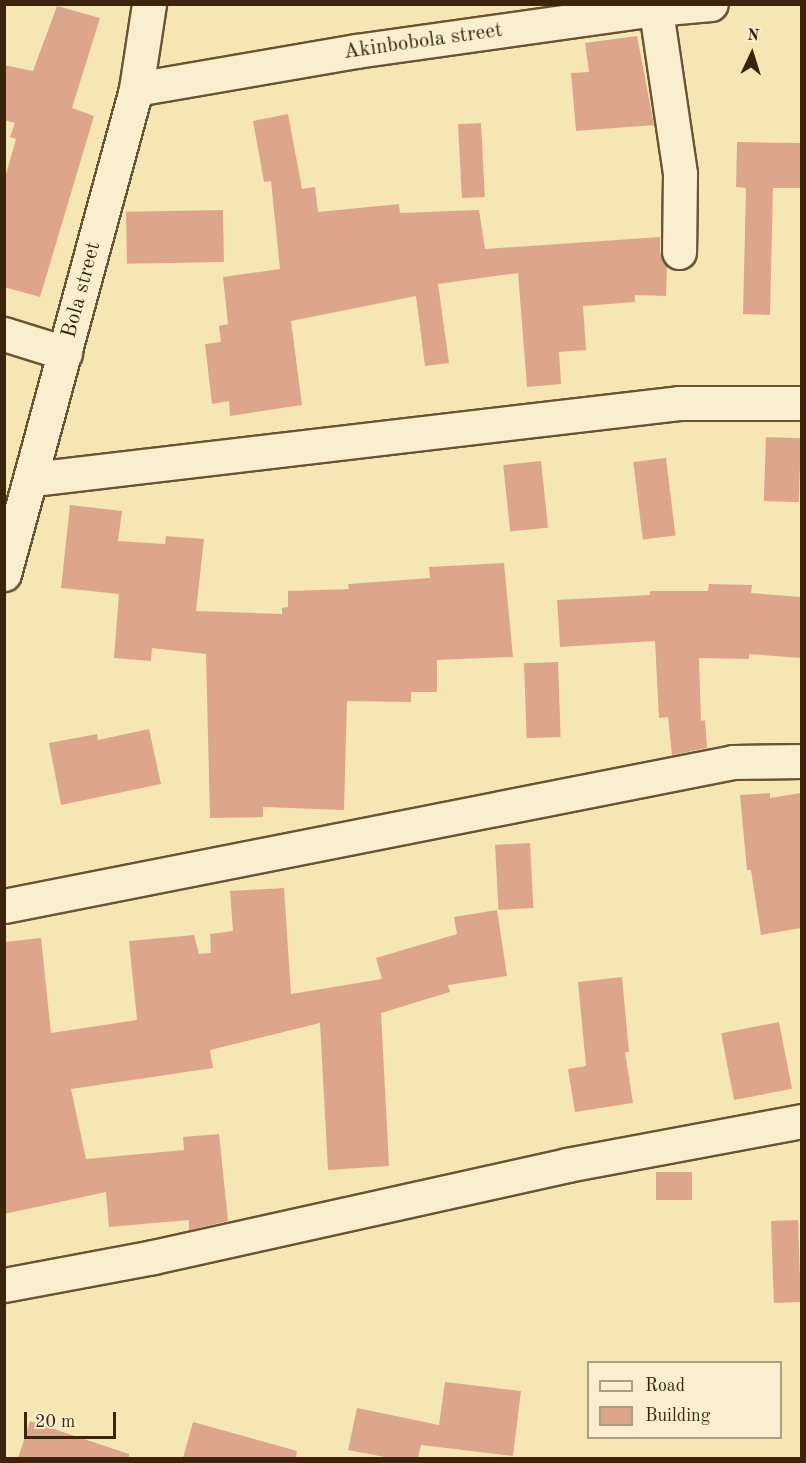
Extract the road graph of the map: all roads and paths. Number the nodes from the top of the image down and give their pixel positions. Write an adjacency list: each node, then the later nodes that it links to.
1 (149, 4): 4 (street, Bola street)
2 (711, 4): 3 (street, Akinbobola street)
3 (655, 7): 4 (street, Akinbobola street); 5 (street)
4 (136, 89): 7 (street, Bola street)
5 (679, 252)
6 (4, 334): 7 (street)
7 (65, 353): 9 (street, Bola street)
8 (801, 403): 9 (street)
9 (33, 479): 10 (street, Bola street)
10 (4, 574)
11 (801, 761): 12 (street)
12 (4, 906)
13 (801, 1122): 14 (street)
14 (4, 1285)

